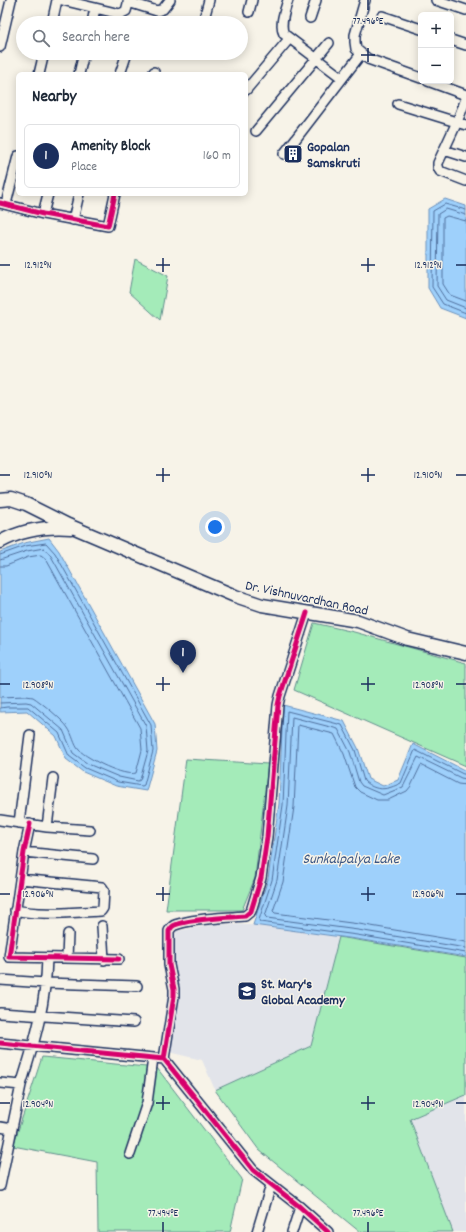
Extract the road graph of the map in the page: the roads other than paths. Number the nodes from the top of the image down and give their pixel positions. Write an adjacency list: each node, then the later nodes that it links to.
1 (11, 0): 25 (street)
2 (58, 0): 16 (street)
3 (62, 0): 13 (street)
4 (170, 0): 11 (street)
5 (209, 0): 15 (street)
6 (252, 0): 14 (street)
7 (288, 0): 21 (street)
8 (316, 0): 19 (street)
9 (365, 0): 26 (street)
10 (436, 0): 12 (street)
11 (128, 1): 13 (street)
12 (464, 6)
13 (95, 8): 17 (street)
14 (249, 12)
15 (206, 15)
16 (54, 16)
17 (93, 16)
18 (382, 16): 20 (street)
19 (310, 18)
20 (418, 29)
21 (289, 39): 27 (street); 37 (street)
22 (454, 41): 24 (street)
23 (329, 43): 27 (street)
24 (466, 44)
25 (0, 47)
26 (361, 54): 34 (street); 35 (street)
27 (317, 58): 35 (street); 42 (street)
28 (42, 60): 31 (street)
29 (82, 60): 32 (street)
30 (125, 60): 33 (street)
31 (39, 72)
32 (79, 72)
33 (121, 72)
34 (418, 77)
35 (342, 78): 44 (street)
36 (436, 84): 38 (street)
37 (248, 88)
38 (466, 95)
39 (466, 99): 41 (street)
40 (398, 104): 41 (street)
41 (462, 124): 43 (street)
42 (256, 131)
43 (444, 150): 45 (street); 47 (street)
44 (284, 154)
45 (466, 157)
46 (16, 162): 51 (street)
47 (466, 181)
48 (48, 196): 52 (street)
49 (79, 196): 53 (street)
50 (115, 196): 53 (street)
51 (3, 203): 52 (street)
52 (43, 214): 53 (street)
53 (73, 220)
54 (0, 500): 55 (main road, Dr. Vishnuvardhan Road)
55 (80, 530): 56 (main road, Dr. Vishnuvardhan Road); 57 (main road, Dr. Vishnuvardhan Road)
56 (0, 542)
57 (307, 613): 58 (main road, Dr. Vishnuvardhan Road); 85 (street)
58 (466, 653)
59 (30, 735): 62 (street)
60 (53, 778): 64 (street)
61 (0, 820): 62 (street)
62 (19, 823): 63 (street)
63 (30, 824): 64 (street); 66 (street)
64 (47, 827): 65 (street)
65 (90, 830)
66 (24, 852): 67 (street); 68 (street)
67 (93, 859)
68 (20, 879): 69 (street); 69 (street)
69 (15, 910): 72 (street)
70 (102, 926): 75 (street)
71 (68, 934): 73 (street)
72 (47, 958): 73 (street); 77 (street)
73 (67, 958): 75 (street)
74 (119, 959): 75 (street)
75 (104, 960)
76 (0, 980): 77 (street)
77 (46, 983): 78 (street); 80 (street)
78 (137, 986)
79 (0, 1013): 80 (street)
80 (41, 1015): 81 (street); 83 (street)
81 (134, 1022)
82 (0, 1043): 83 (street)
83 (34, 1046): 84 (street); 87 (street)
84 (153, 1058): 85 (street); 90 (street)
85 (164, 1059): 91 (street)
86 (0, 1083): 87 (street)
87 (21, 1084): 89 (street)
88 (0, 1127): 89 (street)
89 (12, 1129): 92 (street)
90 (130, 1154)
91 (271, 1185): 93 (street); 94 (street)
92 (0, 1186)
93 (300, 1207): 95 (street); 96 (street)
94 (257, 1232)
95 (292, 1232)
96 (327, 1232)

